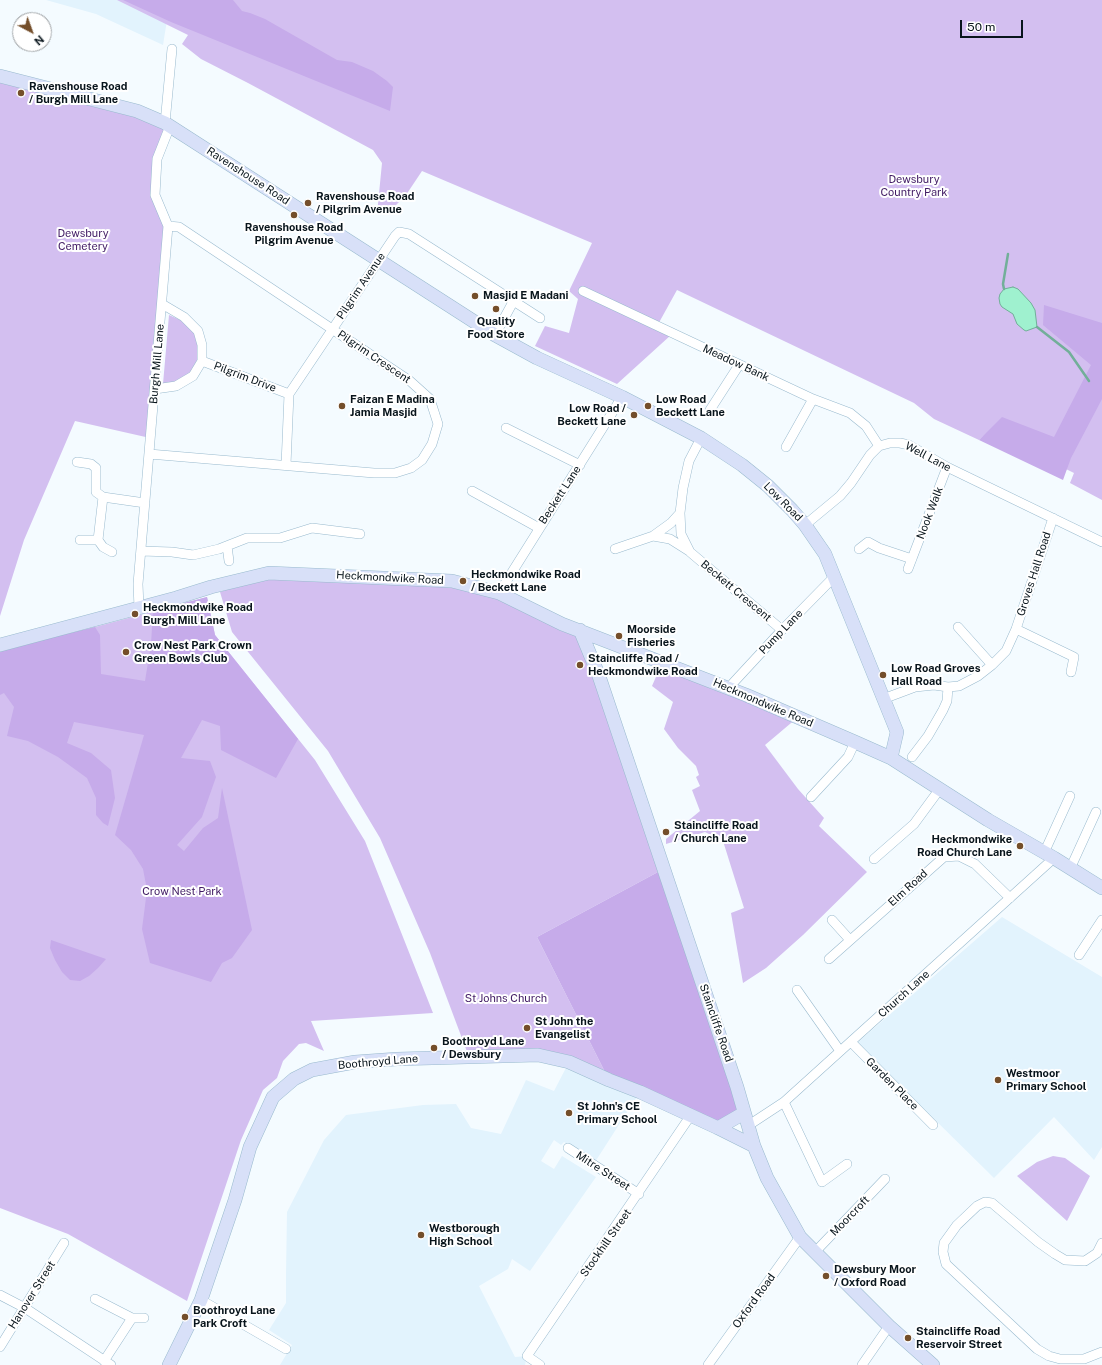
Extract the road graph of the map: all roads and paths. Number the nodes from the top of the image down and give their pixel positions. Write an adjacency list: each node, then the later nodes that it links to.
1 (172, 49): 3 (street, Burgh Mill Lane)
2 (0, 76): 3 (street, Ravenshouse Road)
3 (167, 124): 4 (street, Burgh Mill Lane); 5 (street, Ravenshouse Road)
4 (168, 226): 8 (street, Burgh Mill Lane); 10 (street, Pilgrim Crescent)
5 (379, 261): 7 (street, Pilgrim Avenue); 10 (street, Pilgrim Avenue); 11 (street, Ravenshouse Road)
6 (583, 291): 14 (street, Meadow Bank)
7 (513, 302): 9 (street, Pilgrim Avenue); 11 (street)
8 (162, 304): 13 (street, Pilgrim Drive); 15 (street, Burgh Mill Lane)
9 (540, 318)
10 (332, 329): 16 (street, Pilgrim Avenue); 26 (street, Pilgrim Crescent)
11 (495, 335): 12 (street, Ravenshouse Road)
12 (537, 358): 17 (street, Low Road)
13 (202, 361): 15 (street, Pilgrim Drive); 16 (street, Pilgrim Drive)
14 (739, 364): 18 (street, Meadow Bank); 19 (street)
15 (155, 389): 24 (street, Burgh Mill Lane)
16 (289, 394): 26 (street)
17 (622, 397): 21 (street, Low Road); 27 (street, Beckett Lane)
18 (813, 399): 22 (street, Meadow Bank); 23 (street)
19 (710, 410)
20 (506, 428): 27 (street)
21 (701, 438): 32 (street, Beckett Crescent); 34 (street, Low Road)
22 (879, 446): 28 (street, Well Lane); 34 (street)
23 (786, 447)
24 (149, 454): 26 (street, Pilgrim Crescent); 31 (street, Burgh Mill Lane)
25 (77, 462): 30 (street)
26 (286, 465)
27 (580, 465): 35 (street, Beckett Lane)
28 (947, 467): 33 (street, Well Lane); 47 (street, Nook Walk)
29 (472, 491): 35 (street)
30 (103, 497): 31 (street); 39 (street)
31 (145, 503): 44 (street, Burgh Mill Lane)
32 (680, 513): 37 (street); 46 (street, Beckett Crescent)
33 (1053, 518): 40 (street, Well Lane); 54 (street, Groves Hall Road)
34 (805, 525): 50 (street, Low Road)
35 (539, 528): 51 (street, Beckett Lane)
36 (360, 534): 41 (street)
37 (653, 536): 42 (street); 46 (street, Beckett Crescent)
38 (80, 540): 39 (street)
39 (98, 540): 45 (street)
40 (1102, 542)
41 (227, 546): 44 (street); 48 (street)
42 (615, 549)
43 (859, 549): 47 (street)
44 (141, 551): 52 (street, Burgh Mill Lane)
45 (112, 552)
46 (690, 552): 56 (street, Beckett Crescent)
47 (912, 559): 49 (street, Nook Walk)
48 (229, 561)
49 (908, 569)
50 (834, 577): 56 (street, Pump Lane); 62 (street, Low Road)
51 (499, 593): 52 (street, Heckmondwike Road); 55 (street, Heckmondwike Road)
52 (139, 608): 57 (street, Heckmondwike Road)
53 (958, 627): 58 (street)
54 (1016, 629): 58 (street, Groves Hall Road); 59 (street, Groves Hall Road)
55 (580, 630): 61 (street, Heckmondwike Road); 85 (street, Staincliffe Road)
56 (782, 630): 61 (street, Pump Lane)
57 (0, 645)
58 (992, 665): 60 (street, Groves Hall Road)
59 (1071, 672)
60 (948, 687): 62 (street, Groves Hall Road); 64 (street)
61 (730, 689): 63 (street, Heckmondwike Road)
62 (883, 699): 65 (street, Low Road)
63 (855, 742): 65 (street, Heckmondwike Road); 68 (street)
64 (912, 757)
65 (891, 758): 66 (street, Heckmondwike Road)
66 (939, 790): 70 (street, Heckmondwike Road); 71 (street)
67 (1070, 796): 70 (street)
68 (811, 797)
69 (1096, 812): 72 (street)
70 (1049, 856): 72 (street, Heckmondwike Road); 74 (street, Church Lane)
71 (874, 859)
72 (1070, 870): 73 (street, Heckmondwike Road)
73 (1102, 888)
74 (1010, 898): 77 (street, Elm Road); 81 (street, Church Lane)
75 (832, 920): 77 (street)
76 (1102, 920): 78 (street)
77 (850, 940): 79 (street, Elm Road)
78 (1079, 955)
79 (829, 959)
80 (797, 990): 82 (street)
81 (851, 1042): 82 (street, Church Lane); 86 (street, Garden Place)
82 (840, 1051): 83 (street, Church Lane)
83 (784, 1102): 85 (street, Church Lane); 90 (street)
84 (692, 1116): 87 (street, Boothroyd Lane); 92 (street, Stockhill Street); 99 (street, Boothroyd Lane)
85 (747, 1119): 87 (street); 88 (street, Staincliffe Road)
86 (933, 1125)
87 (718, 1128): 88 (street, Boothroyd Lane)
88 (754, 1146): 93 (street, Staincliffe Road)
89 (568, 1148): 92 (street, Mitre Street)
90 (847, 1164)
91 (885, 1179): 96 (street, Moorcroft)
92 (639, 1194): 109 (street, Stockhill Street)
93 (800, 1237): 96 (street, Staincliffe Road); 110 (street, Oxford Road)
94 (64, 1243): 100 (street, Hanover Street)
95 (1102, 1243): 106 (street)
96 (815, 1252): 103 (street, Staincliffe Road)
97 (0, 1295): 100 (street)
98 (95, 1299): 101 (street)
99 (201, 1300): 105 (street); 108 (street, Boothroyd Lane)
100 (25, 1308): 104 (street, Hanover Street); 107 (street)
101 (132, 1318): 102 (street); 107 (street)
102 (144, 1318)
103 (889, 1326): 111 (street); 112 (street, Staincliffe Road)
104 (0, 1347)
105 (286, 1349)
106 (1102, 1352)
107 (108, 1363)
108 (169, 1365)
109 (540, 1365)
110 (708, 1365)
111 (862, 1365)
112 (933, 1365)

